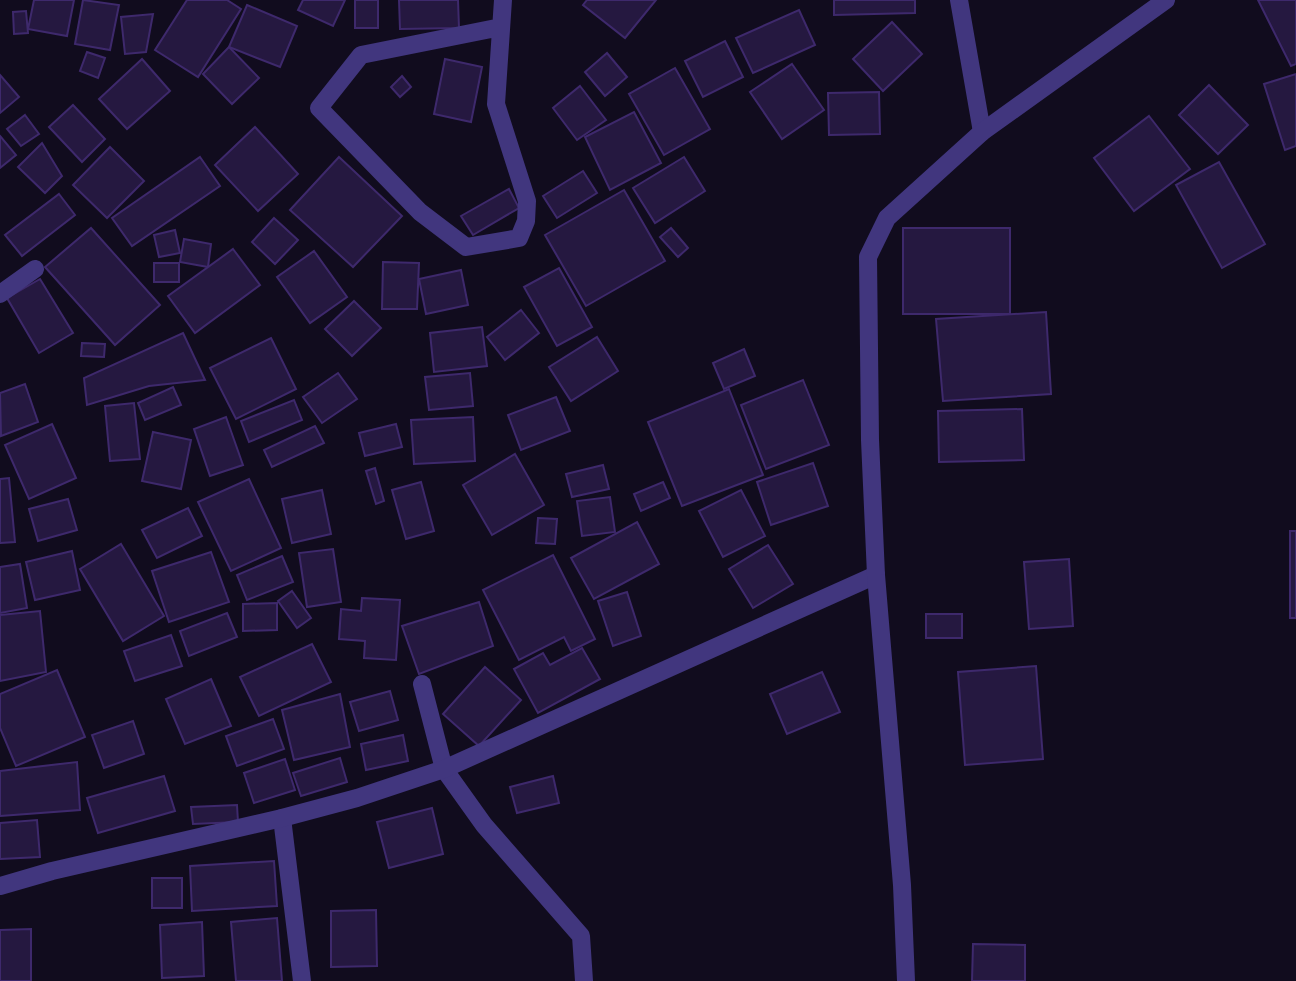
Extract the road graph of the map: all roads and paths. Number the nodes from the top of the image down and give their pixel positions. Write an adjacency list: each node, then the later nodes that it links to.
1 (503, 0): 4 (street)
2 (959, 0): 5 (street)
3 (1166, 0): 5 (street)
4 (501, 27): 4 (street)
5 (982, 132): 8 (street)
6 (36, 269): 7 (street)
7 (0, 294)
8 (876, 575): 10 (street); 15 (street)
9 (422, 684): 10 (street)
10 (444, 769): 11 (street); 14 (street)
11 (282, 818): 12 (street); 13 (street)
12 (0, 886)
13 (302, 981)
14 (584, 981)
15 (906, 981)

